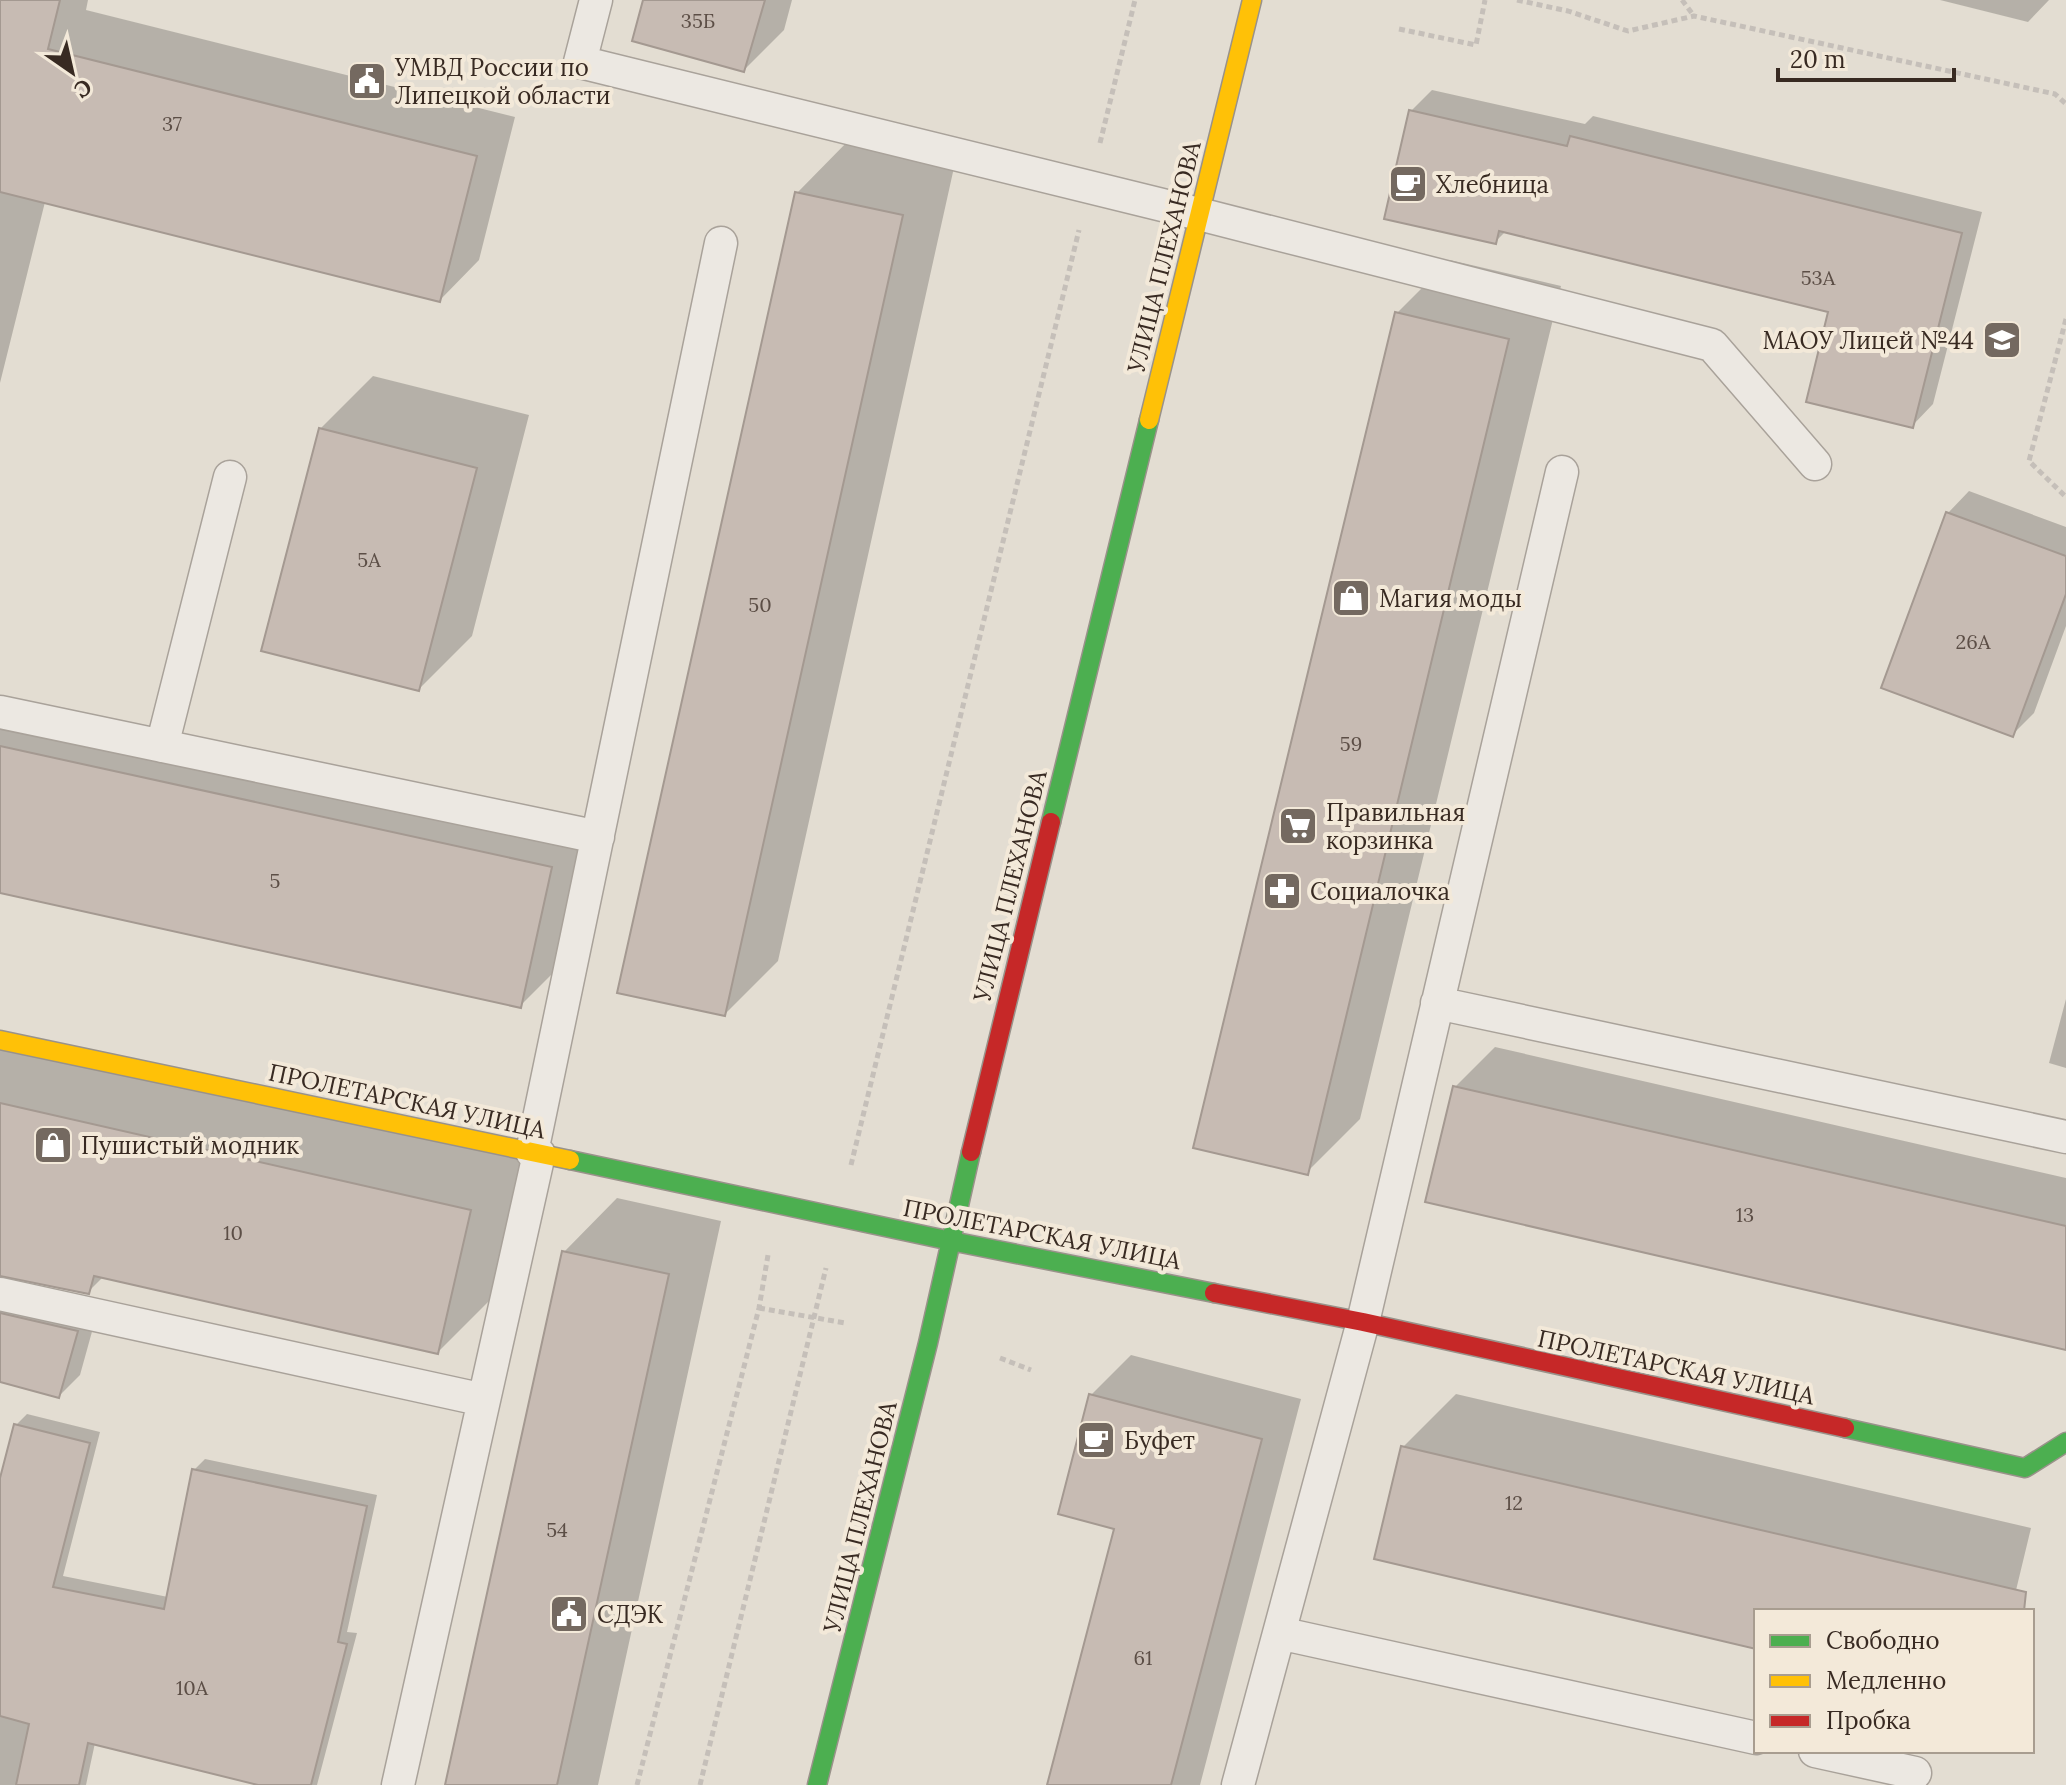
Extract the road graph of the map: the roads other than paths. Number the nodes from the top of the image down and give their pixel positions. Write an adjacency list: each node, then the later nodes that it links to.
1 (596, 0): 3 (lane)
2 (1252, 0): 3 (street, УЛИЦА ПЛЕХАНОВА)
3 (1199, 214): 5 (lane); 15 (street, УЛИЦА ПЛЕХАНОВА)
4 (721, 243): 10 (lane)
5 (1815, 464)
6 (1562, 472): 11 (lane)
7 (230, 477): 9 (lane)
8 (0, 712): 9 (lane)
9 (162, 746): 10 (lane)
10 (598, 837): 14 (lane)
11 (1437, 1003): 13 (lane); 17 (lane)
12 (0, 1040): 14 (street, ПРОЛЕТАРСКАЯ УЛИЦА)
13 (2066, 1137)
14 (536, 1153): 15 (street, ПРОЛЕТАРСКАЯ УЛИЦА); 18 (lane)
15 (951, 1241): 17 (street, ПРОЛЕТАРСКАЯ УЛИЦА); 25 (street, УЛИЦА ПЛЕХАНОВА)
16 (0, 1294): 18 (lane)
17 (1363, 1322): 19 (street, ПРОЛЕТАРСКАЯ УЛИЦА); 20 (lane)
18 (484, 1400): 24 (lane)
19 (2066, 1442)
20 (1279, 1633): 21 (lane); 26 (lane)
21 (1754, 1738)
22 (1824, 1753): 23 (lane)
23 (1915, 1773)
24 (398, 1785)
25 (817, 1785)
26 (1238, 1785)

